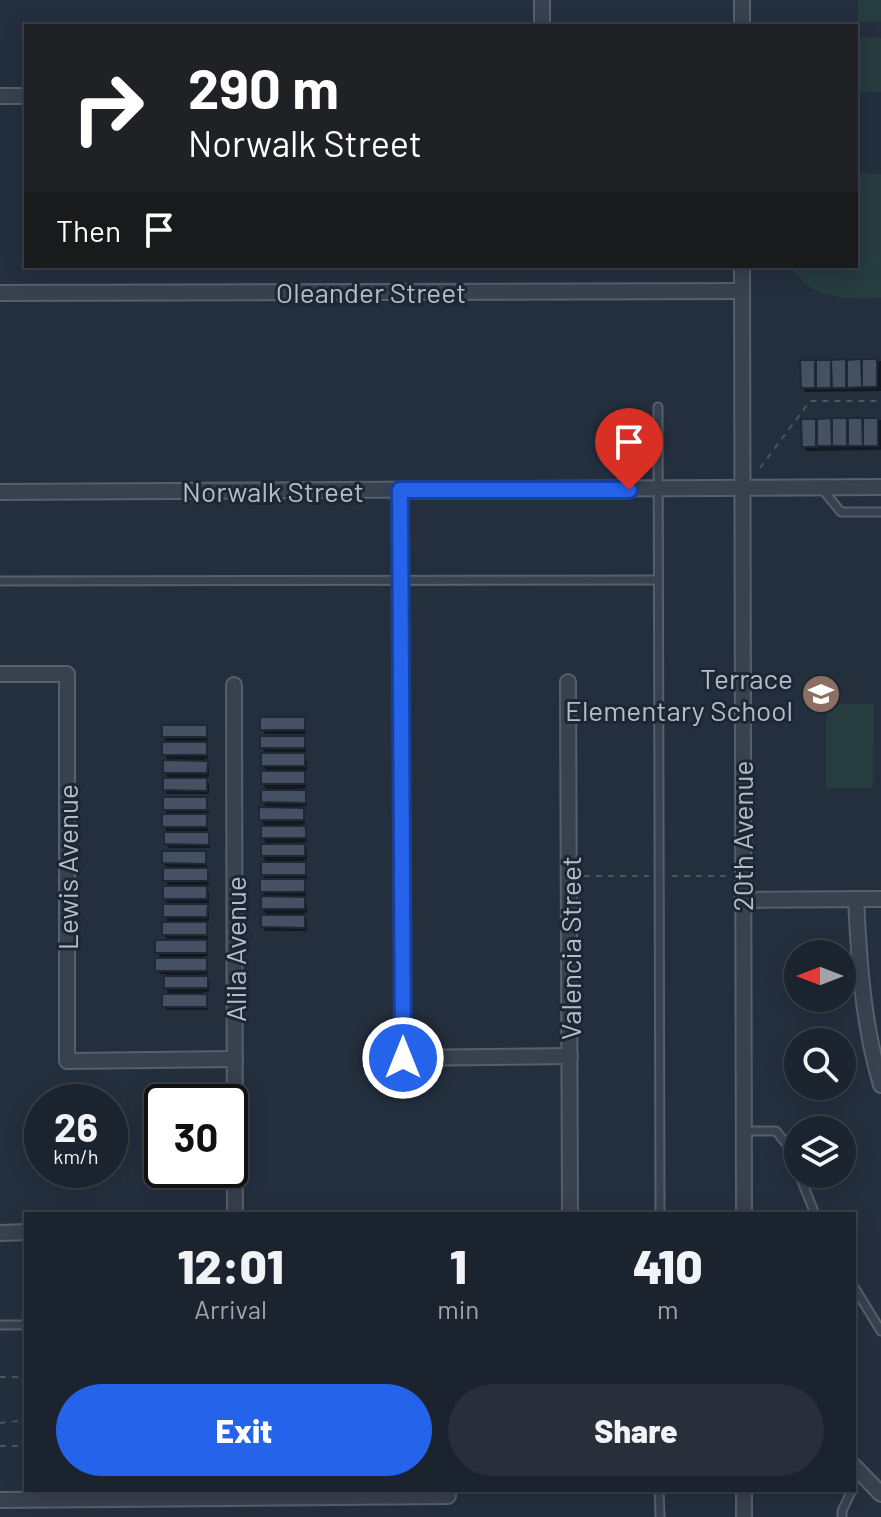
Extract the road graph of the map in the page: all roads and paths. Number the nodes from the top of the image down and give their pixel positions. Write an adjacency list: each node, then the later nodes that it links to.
1 (542, 0): 3 (street)
2 (742, 0): 4 (street)
3 (542, 24)
4 (742, 24)
5 (0, 96): 6 (street)
6 (24, 96)
7 (742, 268): 8 (street, 20th Avenue)
8 (742, 291): 9 (street, Oleander Street); 13 (street, 20th Avenue)
9 (0, 293)
10 (881, 401): 12 (path)
11 (658, 407): 17 (lane)
12 (760, 468)
13 (741, 487): 14 (street, Norwalk Street); 17 (street, Norwalk Street); 28 (street, 20th Avenue)
14 (821, 487): 15 (street, Norwalk Street); 19 (lane)
15 (881, 487)
16 (400, 490): 17 (street, Norwalk Street); 18 (street, Norwalk Street); 22 (street)
17 (658, 490): 20 (lane)
18 (0, 492)
19 (881, 512)
20 (658, 580): 22 (lane); 37 (lane)
21 (0, 581): 22 (lane)
22 (401, 581): 29 (street)
23 (0, 674): 30 (street, Lewis Avenue)
24 (568, 682): 29 (street, Valencia Street)
25 (234, 685): 30 (street, Alila Avenue)
26 (856, 899): 27 (street); 28 (street); 31 (street)
27 (881, 899)
28 (742, 900): 32 (street, 20th Avenue)
29 (570, 1056): 36 (street, Valencia Street)
30 (235, 1059): 35 (street, Alila Avenue)
31 (881, 1085)
32 (743, 1131): 33 (lane); 38 (street, 20th Avenue)
33 (784, 1141)
34 (804, 1188): 39 (lane)
35 (235, 1212)
36 (570, 1212)
37 (660, 1212)
38 (744, 1212)
39 (814, 1212)
40 (24, 1232): 41 (street)
41 (0, 1233)
42 (856, 1290): 45 (lane)
43 (0, 1325): 44 (lane)
44 (24, 1325)
45 (881, 1331)
46 (0, 1377): 47 (path)
47 (24, 1377)
48 (24, 1421): 49 (path)
49 (0, 1423)
50 (0, 1446): 51 (path)
51 (24, 1446)
52 (856, 1480): 57 (street)
53 (659, 1492): 59 (lane)
54 (744, 1492): 60 (street)
55 (850, 1492): 61 (lane)
56 (448, 1493): 58 (street)
57 (881, 1494)
58 (0, 1500)
59 (660, 1517)
60 (744, 1517)
61 (842, 1517)

